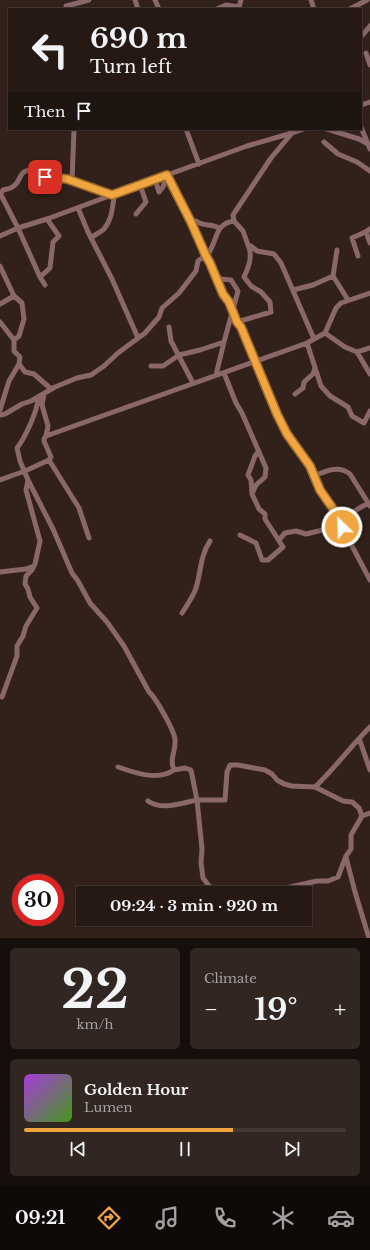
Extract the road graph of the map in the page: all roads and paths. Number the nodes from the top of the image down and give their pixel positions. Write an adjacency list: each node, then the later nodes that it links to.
1 (88, 0): 5 (street)
2 (236, 0): 7 (street)
3 (241, 0): 7 (street)
4 (368, 0): 8 (street)
5 (66, 6)
6 (219, 8): 7 (street)
7 (239, 8)
8 (352, 8)
9 (370, 26): 10 (street)
10 (362, 36)
11 (366, 53): 12 (street)
12 (370, 64)
13 (362, 129): 19 (street)
14 (74, 130): 24 (street)
15 (186, 130): 20 (street)
16 (330, 130): 19 (street)
17 (291, 131): 20 (street); 31 (street)
18 (324, 142): 21 (street)
19 (369, 146)
20 (199, 164): 22 (street)
21 (370, 171)
22 (167, 175): 23 (street); 23 (street); 32 (street)
23 (155, 178): 25 (street)
24 (72, 181): 26 (street); 27 (street)
25 (140, 185): 27 (street); 29 (street)
26 (0, 193): 33 (street)
27 (114, 194): 28 (street); 37 (street)
28 (78, 208): 30 (street); 37 (street)
29 (136, 214)
30 (48, 219): 33 (street); 46 (street)
31 (234, 221): 34 (street); 39 (street)
32 (191, 222): 34 (street); 41 (street)
33 (18, 228): 36 (street); 46 (street)
34 (219, 228): 41 (street)
35 (368, 231): 38 (street); 42 (street)
36 (0, 236)
37 (91, 238): 58 (street)
38 (370, 243)
39 (248, 245): 48 (street); 55 (street)
40 (337, 250): 45 (street)
41 (206, 256): 44 (street); 58 (street)
42 (358, 256)
43 (0, 266): 50 (street)
44 (214, 271): 53 (street); 53 (street)
45 (333, 276): 48 (street); 51 (street)
46 (40, 277): 47 (street)
47 (45, 285)
48 (293, 290): 59 (street)
49 (370, 293): 51 (street)
50 (14, 296): 52 (street); 60 (street)
51 (348, 300): 57 (street)
52 (0, 304)
53 (233, 311): 55 (street); 61 (street)
54 (0, 322): 60 (street)
55 (237, 322): 66 (street)
56 (169, 327): 65 (street)
57 (325, 333): 59 (street); 64 (street)
58 (138, 338): 74 (street)
59 (314, 339): 62 (street)
60 (14, 340): 67 (street)
61 (224, 342): 65 (street); 72 (street)
62 (307, 343): 66 (street); 69 (street)
63 (370, 348): 64 (street)
64 (357, 352): 71 (street)
65 (178, 355): 68 (street); 73 (street)
66 (254, 360): 70 (street); 85 (street)
67 (19, 364): 74 (street); 78 (street)
68 (151, 366)
69 (315, 368): 76 (street); 79 (street)
70 (224, 373): 72 (street); 82 (street)
71 (370, 374)
72 (216, 375): 73 (street)
73 (193, 383): 81 (street)
74 (50, 390): 75 (street)
75 (44, 394): 77 (street); 81 (street)
76 (295, 394)
77 (38, 398): 80 (street); 84 (street)
78 (0, 410)
79 (370, 411)
80 (0, 415)
81 (46, 436): 83 (street)
82 (258, 452): 88 (street); 88 (street)
83 (49, 460): 84 (street); 92 (street)
84 (25, 471): 86 (street); 87 (street)
85 (314, 476): 89 (street); 90 (street)
86 (0, 480)
87 (28, 480): 95 (street); 103 (street)
88 (252, 494): 93 (street)
89 (369, 505): 90 (street)
90 (339, 521): 93 (street); 97 (street)
91 (240, 534): 93 (street)
92 (89, 538)
93 (279, 540)
94 (210, 541): 98 (street)
95 (34, 566): 96 (street); 99 (street)
96 (0, 572)
97 (370, 580)
98 (182, 613)
99 (2, 697)
100 (370, 727): 105 (street)
101 (360, 741): 104 (street)
102 (118, 767): 103 (street)
103 (174, 770): 106 (street)
104 (370, 770)
105 (315, 787): 106 (street); 109 (street)
106 (197, 800): 107 (street); 110 (street)
107 (148, 801)
108 (370, 813): 109 (street)
109 (362, 816): 110 (street)
110 (346, 856): 111 (street)
111 (369, 938)

